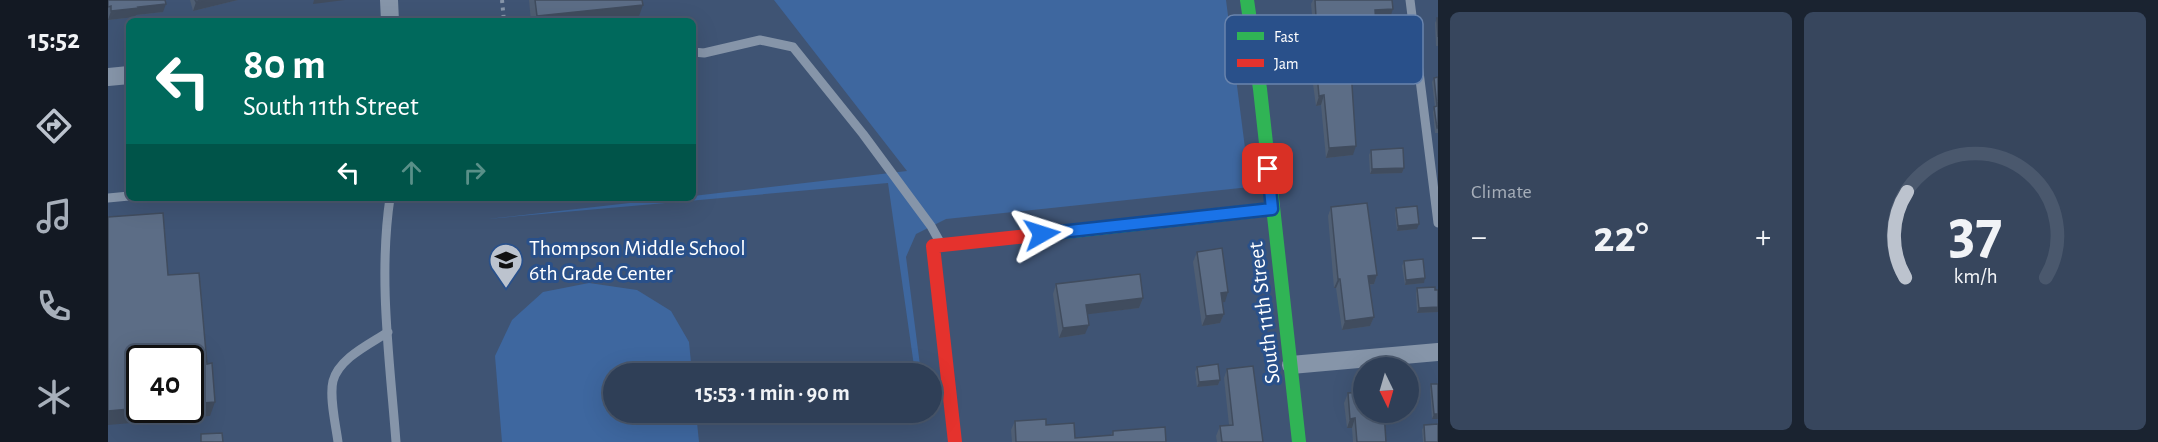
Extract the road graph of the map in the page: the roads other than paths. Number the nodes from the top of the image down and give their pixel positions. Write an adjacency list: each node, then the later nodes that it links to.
1 (389, 0): 6 (street)
2 (1247, 0): 4 (street, South 11th Street)
3 (1410, 0): 5 (lane)
4 (1249, 15)
5 (1412, 15)
6 (390, 18)
7 (696, 52): 17 (lane)
8 (126, 75): 9 (street)
9 (108, 77)
10 (1259, 84): 15 (street, South 11th Street)
11 (1421, 84): 16 (lane)
12 (126, 196): 13 (lane)
13 (108, 198)
14 (389, 201): 18 (lane)
15 (1272, 209): 17 (street); 20 (street, South 11th Street)
16 (1438, 223)
17 (945, 244): 23 (street)
18 (388, 332): 21 (lane); 22 (lane)
19 (1438, 352): 20 (street)
20 (1291, 366): 24 (street, South 11th Street)
21 (338, 442)
22 (396, 442)
23 (955, 442)
24 (1299, 442)

